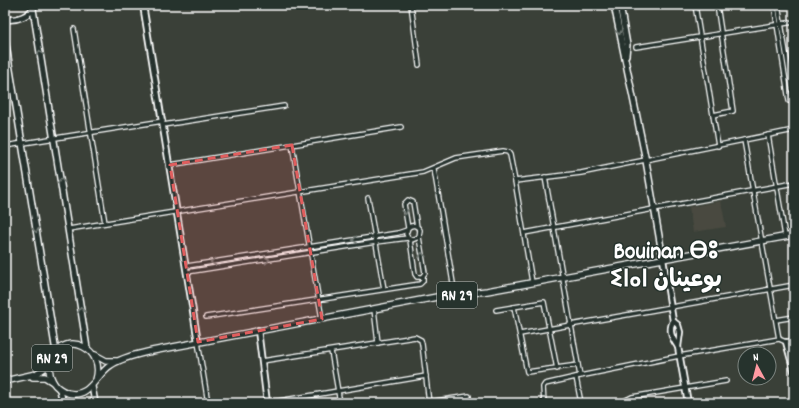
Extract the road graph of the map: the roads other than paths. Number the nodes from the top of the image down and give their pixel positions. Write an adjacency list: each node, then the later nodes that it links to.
1 (143, 5): 23 (street)
2 (411, 5): 19 (street)
3 (614, 5): 18 (main road, one-way to 18)
4 (620, 5): 18 (main road)
5 (695, 5): 15 (street)
6 (717, 5): 14 (street)
7 (774, 5): 12 (street)
8 (778, 5): 12 (street)
9 (34, 7): 10 (main road); 28 (main road, one-way to 9)
10 (5, 18)
11 (794, 22): 12 (street)
12 (779, 24): 14 (street); 20 (street)
13 (74, 29): 26 (street)
14 (721, 33): 15 (street); 22 (street)
15 (700, 36): 17 (street); 22 (street)
16 (5, 40): 30 (main road)
17 (636, 47)
18 (626, 58): 34 (main road)
19 (419, 65)
20 (791, 101)
21 (284, 106): 23 (street)
22 (713, 115): 33 (street)
23 (163, 123): 26 (street); 35 (street)
24 (401, 127): 31 (street)
25 (794, 130): 27 (street)
26 (90, 132): 28 (street); 46 (street)
27 (768, 135): 29 (street); 40 (street)
28 (54, 138): 30 (street); 50 (main road, one-way to 28)
29 (744, 140): 33 (street); 41 (street)
30 (22, 143): 32 (street); 95 (main road, one-way to 95)
31 (292, 145): 35 (street); 42 (street)
32 (5, 146)
33 (718, 146): 34 (street)
34 (646, 161): 37 (street); 44 (main road)
35 (170, 165): 45 (street)
36 (434, 169): 38 (street); 42 (street); 72 (street)
37 (545, 178): 38 (street); 48 (street)
38 (515, 181): 51 (street)
39 (794, 183): 40 (street)
40 (776, 186): 41 (street); 54 (street)
41 (753, 190): 44 (street); 57 (street)
42 (300, 192): 45 (street); 59 (street)
43 (368, 198): 53 (street)
44 (654, 209): 48 (street); 62 (main road)
45 (178, 212): 46 (street); 64 (street)
46 (105, 224): 50 (street)
47 (417, 227): 49 (street); 49 (street, one-way to 49); 55 (street)
48 (553, 228): 51 (street); 67 (street)
49 (407, 229): 53 (street); 56 (street)
50 (69, 230): 93 (main road, one-way to 50)
51 (524, 233): 68 (street)
52 (794, 234): 54 (main road, RN 29)
53 (375, 236): 58 (street); 59 (street, one-way to 59)
54 (785, 236): 57 (main road, RN 29)
55 (419, 237): 56 (street); 66 (street, one-way to 55)
56 (409, 239): 58 (street); 66 (street)
57 (762, 240): 62 (main road, RN 29); 71 (street)
58 (376, 242): 60 (street); 70 (street)
59 (308, 247): 60 (street); 61 (street)
60 (309, 253): 63 (street, one-way to 60); 73 (street)
61 (236, 259): 63 (street); 64 (street, one-way to 64)
62 (663, 259): 67 (main road, RN 29); 75 (street)
63 (237, 265): 65 (street)
64 (187, 266): 65 (street)
65 (188, 272): 89 (street)
66 (423, 276): 70 (street)
67 (562, 277): 68 (main road, RN 29); 83 (street)
68 (532, 282): 72 (main road, RN 29)
69 (794, 285): 71 (street)
70 (384, 289): 73 (street)
71 (771, 289): 75 (street); 81 (street)
72 (455, 295): 76 (main road, RN 29)
73 (318, 299): 78 (street); 80 (street)
74 (514, 307): 77 (street); 84 (street); 86 (street)
75 (670, 307): 82 (street); 83 (street)
76 (374, 309): 80 (main road, RN 29); 91 (street)
77 (496, 310)
78 (206, 317)
79 (794, 317): 81 (street)
80 (322, 319): 85 (main road, RN 29)
81 (776, 320): 87 (street)
82 (673, 321): 92 (street); 92 (street)
83 (571, 324): 84 (street); 101 (street)
84 (550, 329): 86 (street); 102 (street)
85 (258, 330): 89 (main road, RN 29); 99 (street)
86 (520, 334): 102 (street)
87 (779, 339): 90 (street); 97 (street)
88 (794, 340): 90 (street)
89 (198, 342): 98 (main road, RN 29); 118 (street)
90 (786, 342): 103 (street)
91 (378, 343): 94 (street); 105 (street)
92 (678, 347): 97 (street)
93 (87, 348): 95 (main road, RN 29); 96 (main road, RN 29)
94 (331, 351): 99 (street); 114 (street)
95 (56, 352): 100 (main road, RN 29)
96 (93, 354): 98 (main road, RN 29); 107 (main road, RN 29)
97 (679, 356): 106 (street); 112 (street)
98 (120, 360): 107 (main road, RN 29)
99 (262, 361): 119 (street)
100 (50, 364): 104 (main road, RN 29); 110 (main road, RN 29)
101 (578, 365): 102 (street); 106 (street)
102 (557, 369)
103 (794, 371)
104 (29, 376): 108 (main road, RN 29); 110 (main road, RN 29)
105 (426, 376): 114 (street); 121 (street)
106 (578, 376): 122 (street); 123 (street)
107 (96, 380): 111 (main road, RN 29)
108 (5, 381)
109 (726, 381): 112 (street)
110 (54, 383): 113 (main road, RN 29)
111 (92, 386): 113 (main road, RN 29); 117 (main road)
112 (685, 388): 124 (street); 125 (street)
113 (60, 390): 116 (main road)
114 (338, 390): 119 (street); 120 (street)
115 (469, 396): 121 (street)
116 (62, 403)
117 (95, 403)
118 (208, 403)
119 (267, 403)
120 (340, 403)
121 (429, 403)
122 (544, 403)
123 (581, 403)
124 (625, 403)
125 (688, 403)

